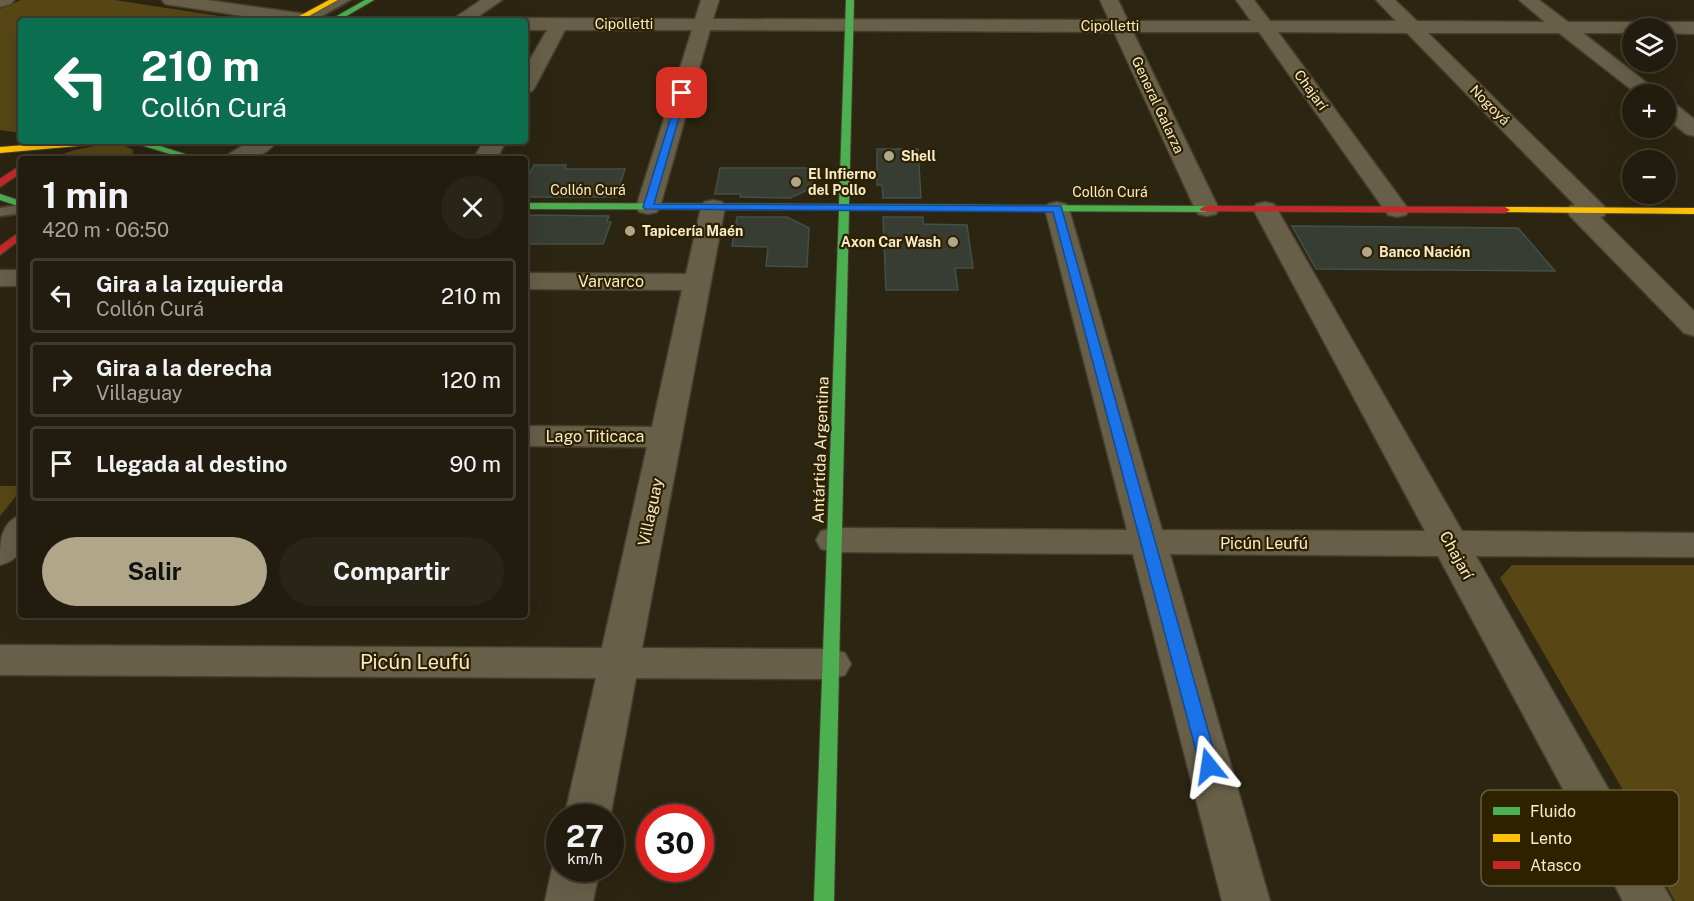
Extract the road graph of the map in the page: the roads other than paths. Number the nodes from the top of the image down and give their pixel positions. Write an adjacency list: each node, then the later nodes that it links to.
1 (5, 0): 14 (street)
2 (171, 0): 15 (street)
3 (334, 0): 17 (main road)
4 (346, 0): 18 (lane)
5 (359, 0): 19 (lane)
6 (370, 0): 20 (main road)
7 (493, 0): 21 (street)
8 (710, 0): 24 (street)
9 (850, 0): 25 (main road, Antártida Argentina)
10 (1109, 0): 26 (street, General Galarza)
11 (1245, 0): 27 (street, Chajarí)
12 (1385, 0): 28 (street, Nogoyá)
13 (1528, 0): 29 (street)
14 (0, 2)
15 (218, 3): 16 (street)
16 (294, 18)
17 (307, 18)
18 (308, 18)
19 (326, 18)
20 (337, 18)
21 (464, 18)
22 (528, 24): 23 (street, Cipolletti)
23 (559, 24): 24 (street, Cipolletti); 31 (street)
24 (702, 25): 25 (street, Cipolletti); 48 (street)
25 (849, 25): 26 (street, Cipolletti); 50 (main road, Antártida Argentina)
26 (1121, 26): 27 (street, Cipolletti); 52 (street, General Galarza)
27 (1264, 27): 28 (street, Cipolletti); 54 (street, Chajarí)
28 (1412, 27): 29 (street, Cipolletti); 56 (street, Nogoyá)
29 (1564, 28): 30 (street, Cipolletti); 32 (street)
30 (1694, 28)
31 (528, 81)
32 (1636, 84)
33 (1676, 115): 34 (street)
34 (1694, 129)
35 (62, 144): 38 (main road); 39 (main road)
36 (261, 144): 41 (street)
37 (151, 149): 40 (main road)
38 (0, 150)
39 (40, 156)
40 (182, 156)
41 (242, 156)
42 (18, 170): 44 (main road)
43 (0, 171): 44 (main road)
44 (0, 182)
45 (0, 197): 46 (main road)
46 (18, 203)
47 (528, 206): 48 (main road, Collón Curá)
48 (648, 207): 49 (main road, Collón Curá)
49 (713, 207): 50 (main road, Collón Curá); 66 (street, Villaguay)
50 (843, 208): 51 (main road, Collón Curá); 71 (main road, Antártida Argentina)
51 (1057, 208): 52 (main road, Collón Curá); 72 (street)
52 (1207, 209): 53 (main road, Collón Curá)
53 (1265, 209): 54 (main road, Collón Curá); 73 (street, Chajarí)
54 (1397, 210): 56 (main road, Collón Curá)
55 (18, 211): 58 (lane)
56 (1587, 211): 57 (main road, Collón Curá); 67 (street, Nogoyá)
57 (1694, 211)
58 (0, 212)
59 (18, 212): 60 (main road)
60 (0, 219)
61 (18, 237): 62 (main road)
62 (0, 252)
63 (0, 278): 64 (street)
64 (18, 278)
65 (528, 281): 66 (street, Varvarco)
66 (698, 282): 69 (street, Villaguay)
67 (1694, 327)
68 (528, 436): 69 (street, Lago Titicaca)
69 (666, 437): 77 (street, Villaguay)
70 (18, 531): 75 (street)
71 (834, 540): 72 (street, Picún Leufú); 78 (main road, Antártida Argentina)
72 (1148, 542): 73 (street, Picún Leufú); 85 (street)
73 (1450, 544): 74 (street, Picún Leufú); 79 (street, Chajarí)
74 (1694, 545)
75 (0, 553)
76 (0, 660): 77 (street, Picún Leufú)
77 (619, 663): 78 (street, Picún Leufú); 80 (street, Villaguay)
78 (831, 664): 84 (main road, Antártida Argentina)
79 (1586, 790)
80 (590, 804)
81 (573, 882): 83 (street)
82 (1640, 886): 86 (street, Chajarí)
83 (569, 901)
84 (824, 901)
85 (1246, 901)
86 (1648, 901)

